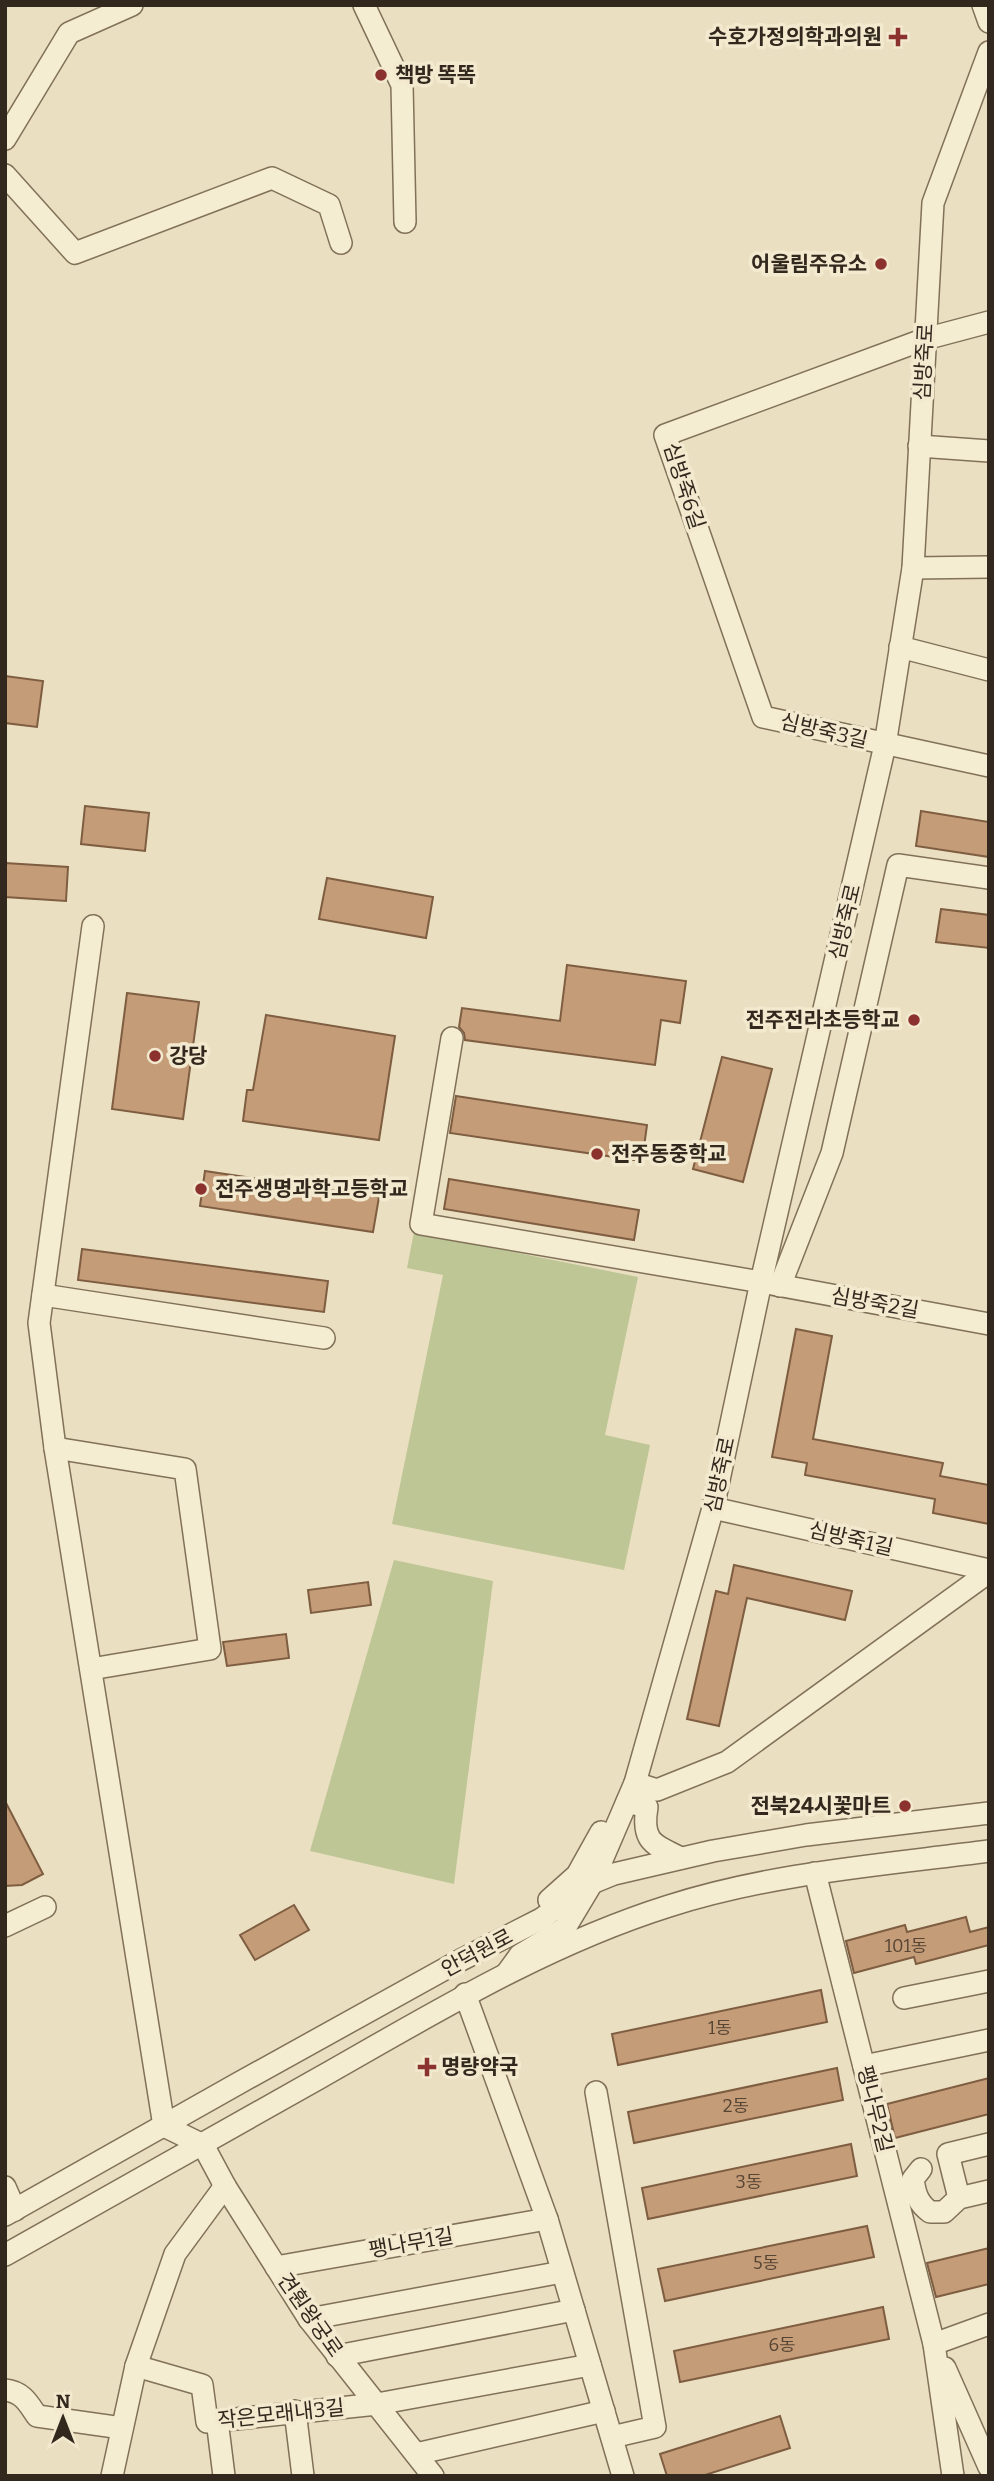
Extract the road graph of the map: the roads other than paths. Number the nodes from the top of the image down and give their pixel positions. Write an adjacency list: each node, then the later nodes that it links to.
1 (132, 5): 6 (street)
2 (364, 5): 8 (street)
3 (982, 5): 4 (street)
4 (989, 22)
5 (989, 52): 11 (street, 심방죽로)
6 (5, 139)
7 (5, 175): 9 (street)
8 (405, 222)
9 (341, 243)
10 (989, 321): 11 (street)
11 (925, 339): 12 (street, 심방죽로); 18 (street, 심방죽6길)
12 (919, 446): 13 (street); 15 (street, 심방죽로)
13 (989, 451)
14 (989, 567): 15 (street)
15 (913, 568): 16 (street, 심방죽로)
16 (900, 647): 17 (street); 19 (street, 심방죽로)
17 (989, 670)
18 (763, 717): 19 (street, 심방죽3길)
19 (886, 745): 20 (street, 심방죽3길); 24 (street, 심방죽로)
20 (989, 766)
21 (989, 878): 24 (street)
22 (93, 926): 25 (street)
23 (452, 1038): 24 (street, 심방죽2길)
24 (771, 1284): 26 (street, 심방죽2길); 29 (street, 심방죽로)
25 (43, 1295): 27 (street); 28 (street)
26 (989, 1324)
27 (324, 1338)
28 (55, 1448): 31 (street); 31 (street)
29 (713, 1508): 30 (street, 심방죽1길); 32 (street, 심방죽로)
30 (989, 1571): 32 (street)
31 (91, 1669): 49 (street)
32 (631, 1792): 34 (street, 심방죽로); 36 (street)
33 (989, 1814): 36 (street, 안덕원로)
34 (615, 1828): 38 (street, 심방죽로); 40 (street)
35 (989, 1851): 37 (street, 안덕원로)
36 (681, 1858): 38 (street, 안덕원로)
37 (815, 1873): 42 (street, 안덕원로); 47 (street, 팽나무2길)
38 (592, 1883): 40 (street, 안덕원로); 42 (street, 심방죽로)
39 (45, 1907): 41 (street)
40 (541, 1919): 49 (street, 안덕원로)
41 (5, 1926)
42 (507, 1973): 44 (street, 안덕원로)
43 (989, 1981): 45 (street)
44 (465, 1994): 51 (street, 안덕원로); 58 (street)
45 (904, 1998)
46 (989, 2040): 47 (street)
47 (864, 2066): 65 (street, 팽나무2길)
48 (596, 2092): 75 (street)
49 (164, 2126): 51 (street); 57 (street, 안덕원로)
50 (989, 2144): 56 (street)
51 (203, 2145): 53 (street, 견훤왕궁로); 59 (street, 안덕원로)
52 (921, 2169): 56 (street)
53 (225, 2186): 60 (street, 견훤왕궁로); 68 (street)
54 (5, 2187): 57 (street)
55 (989, 2191): 56 (street)
56 (959, 2199)
57 (10, 2212)
58 (547, 2219): 60 (street, 팽나무1길); 61 (street)
59 (5, 2255)
60 (276, 2267): 63 (street, 견훤왕궁로)
61 (562, 2272): 62 (street); 63 (street)
62 (574, 2310): 66 (street); 67 (street)
63 (309, 2319): 66 (street, 견훤왕궁로)
64 (989, 2324): 65 (street)
65 (934, 2344): 77 (street, 팽나무2길); 83 (street, 팽나무2길)
66 (337, 2356): 70 (street, 견훤왕궁로)
67 (590, 2365): 70 (street); 72 (street)
68 (136, 2366): 73 (street, 작은모래내3길); 74 (street)
69 (5, 2390): 74 (street)
70 (377, 2404): 71 (street, 작은모래내3길); 76 (street, 견훤왕궁로)
71 (295, 2411): 73 (street, 작은모래내3길); 80 (street)
72 (604, 2411): 75 (street); 76 (street)
73 (217, 2420): 79 (street)
74 (122, 2428): 78 (street)
75 (612, 2437): 82 (street)
76 (415, 2454): 81 (street, 견훤왕궁로)
77 (989, 2467)
78 (112, 2476)
79 (224, 2476)
80 (303, 2476)
81 (433, 2476)
82 (623, 2476)
83 (953, 2476)

